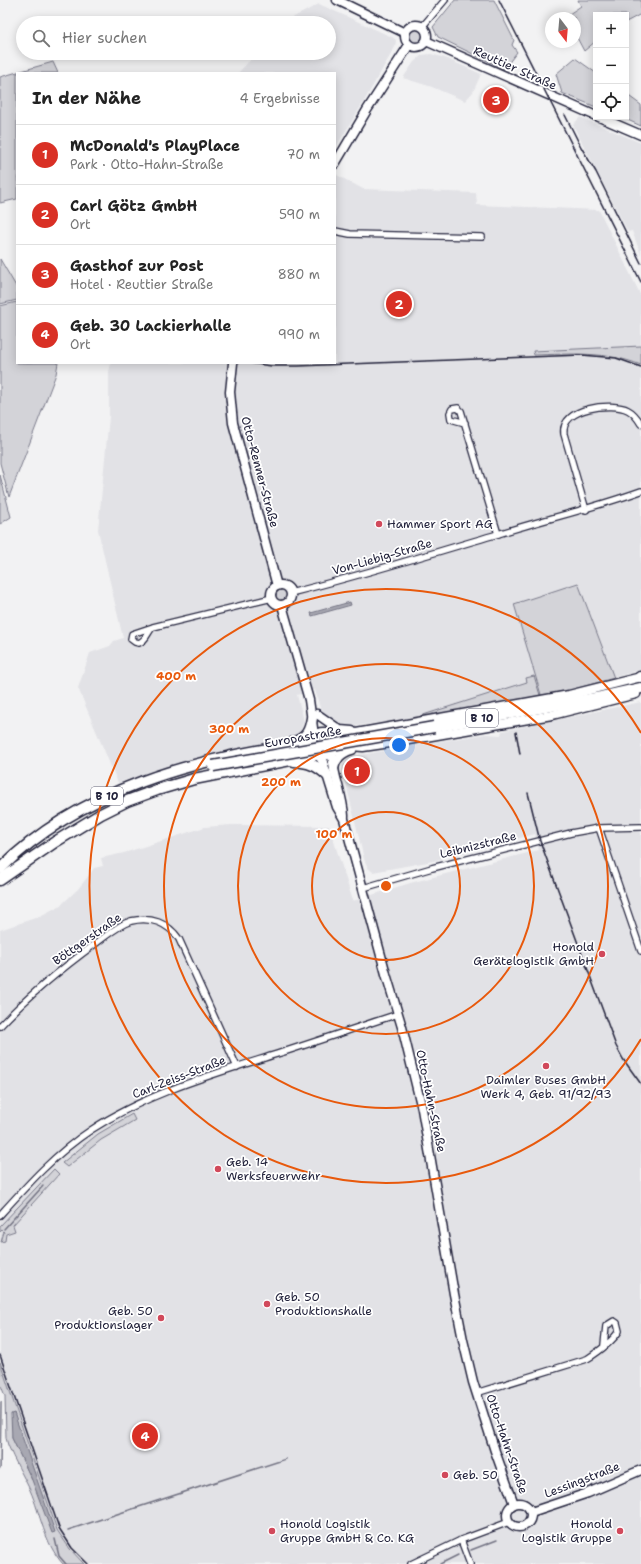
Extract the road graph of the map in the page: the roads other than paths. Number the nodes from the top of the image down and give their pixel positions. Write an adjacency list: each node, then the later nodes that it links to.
1 (337, 0): 4 (street)
2 (445, 0): 3 (street)
3 (422, 27): 4 (street); 5 (street)
4 (405, 33): 6 (street)
5 (426, 41): 6 (street); 7 (street, Reuttier Straße)
6 (408, 45): 10 (street)
7 (593, 115)
8 (606, 120): 9 (street)
9 (641, 135)
10 (336, 162)
11 (336, 231): 12 (street)
12 (482, 237)
13 (233, 364): 19 (street, Otto-Renner-Straße)
14 (465, 423): 18 (street)
15 (641, 424): 17 (street)
16 (641, 491): 17 (street, Von-Liebig-Straße)
17 (586, 510): 18 (street, Von-Liebig-Straße)
18 (498, 534): 20 (street, Von-Liebig-Straße)
19 (278, 586): 20 (street); 21 (street)
20 (290, 593): 22 (street)
21 (272, 598): 22 (street); 23 (street)
22 (282, 604): 28 (street)
23 (153, 627)
24 (641, 678): 27 (highway, Europastraße / B 10); 29 (street, Europastraße)
25 (641, 688): 27 (highway, Europastraße / B 10)
26 (641, 692): 33 (street, Europastraße / B 10)
27 (559, 704): 40 (highway, Europastraße / B 10, bridge)
28 (314, 716): 29 (street); 30 (street); 31 (street); 32 (highway, B 10)
29 (360, 732): 30 (street, Europastraße)
30 (328, 734): 31 (street); 34 (street)
31 (313, 738): 32 (highway, B 10); 35 (street)
32 (281, 746): 40 (highway, B 10)
33 (363, 747): 34 (street, Europastraße / B 10); 37 (street)
34 (332, 752): 35 (street); 37 (street, Otto-Hahn-Straße)
35 (318, 755): 36 (highway); 37 (street, Otto-Hahn-Straße)
36 (286, 760): 37 (highway); 40 (highway)
37 (331, 774): 41 (street, Otto-Hahn-Straße)
38 (641, 827): 39 (street, Leibnizstraße)
39 (599, 828): 41 (street, Leibnizstraße); 42 (street)
40 (0, 874)
41 (363, 888): 43 (street, Otto-Hahn-Straße)
42 (641, 951)
43 (398, 1014): 45 (street, Carl-Zeiss-Straße); 48 (street, Otto-Hahn-Straße)
44 (0, 1026): 45 (street, Böttgerstraße)
45 (237, 1066): 46 (street, Carl-Zeiss-Straße)
46 (1, 1211)
47 (604, 1345): 48 (street, Otto-Hahn-Straße)
48 (476, 1393): 50 (street, Otto-Hahn-Straße)
49 (641, 1470): 51 (street, Lessingstraße)
50 (514, 1504): 51 (street); 52 (street)
51 (531, 1512): 52 (street)
52 (509, 1522): 53 (street)
53 (461, 1540): 54 (street); 55 (street)
54 (411, 1564)
55 (470, 1564)

